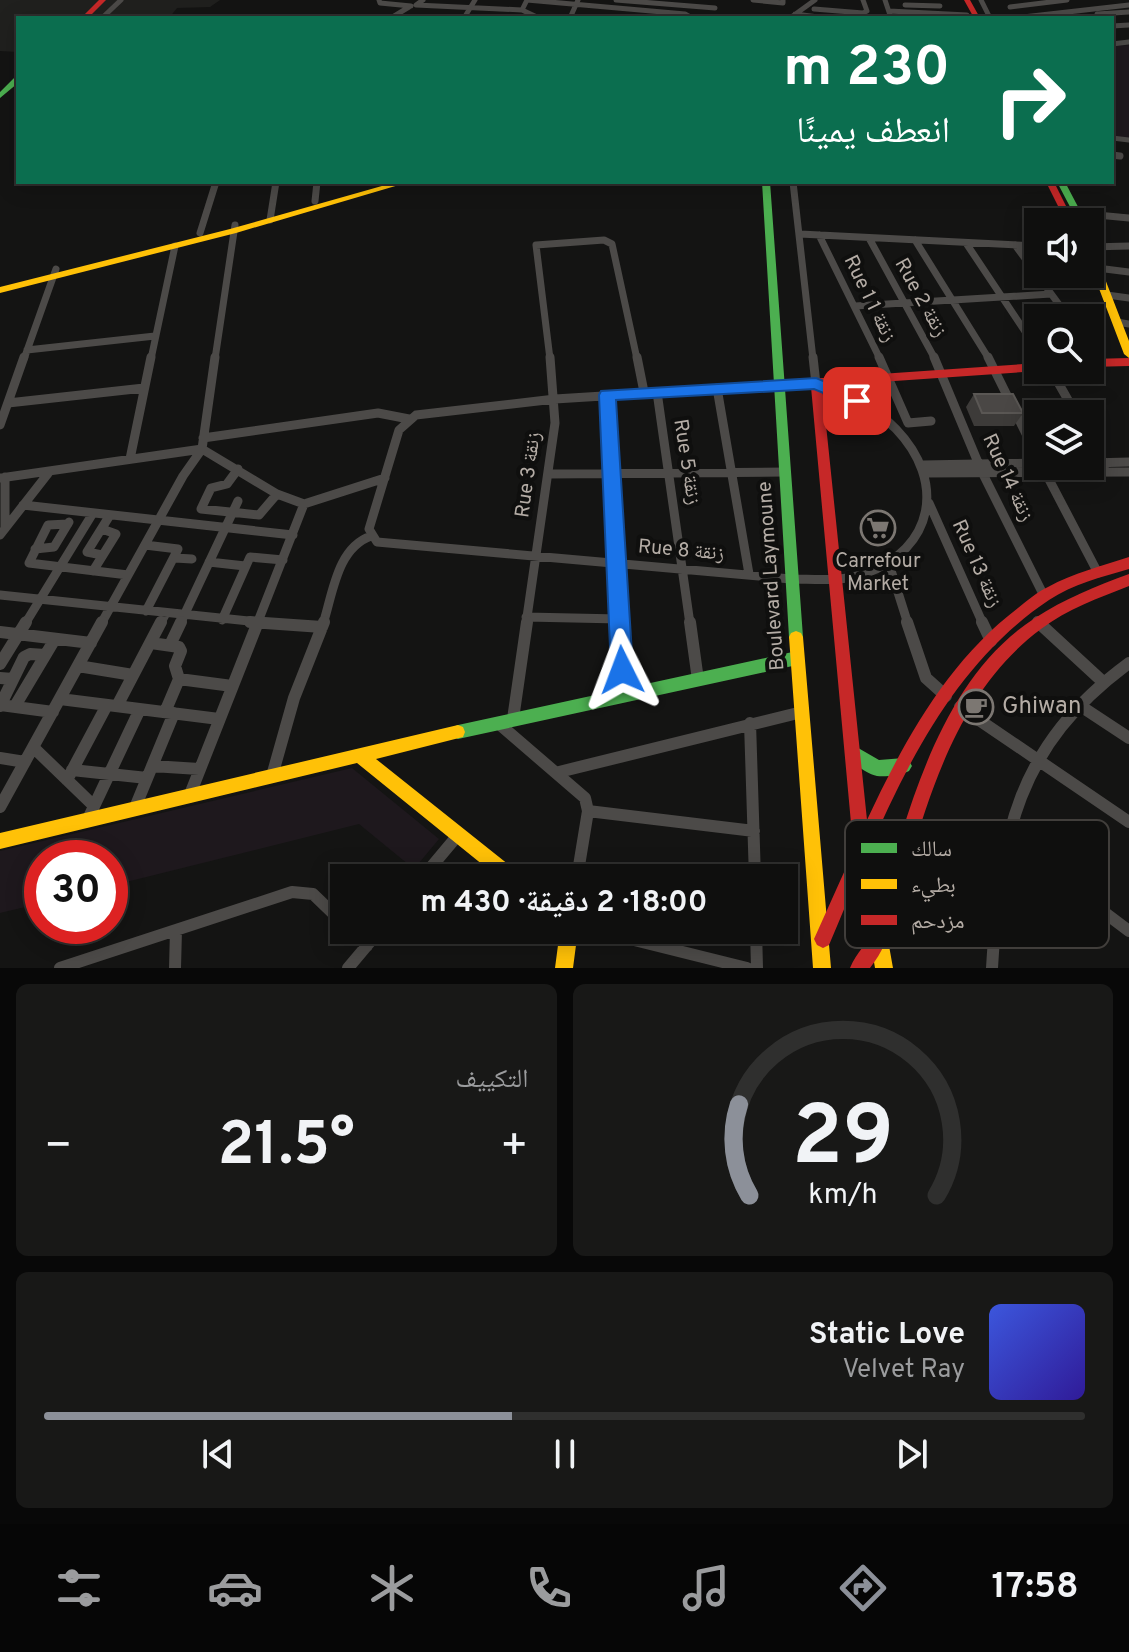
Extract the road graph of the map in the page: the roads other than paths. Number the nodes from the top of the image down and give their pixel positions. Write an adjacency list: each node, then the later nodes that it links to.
1 (103, 0): 34 (main road)
2 (110, 0): 34 (main road)
3 (121, 0): 34 (street)
4 (379, 0): 21 (street)
5 (423, 0): 21 (street)
6 (475, 0): 25 (street)
7 (616, 0): 26 (street)
8 (713, 0): 26 (street)
9 (755, 0): 16 (street)
10 (815, 0): 23 (street)
11 (863, 0): 27 (street)
12 (885, 0): 33 (street)
13 (958, 0): 42 (main road)
14 (1005, 0): 24 (street)
15 (1067, 0): 24 (street)
16 (779, 1): 23 (street)
17 (577, 2): 28 (street); 32 (street)
18 (904, 2): 22 (street); 29 (street)
19 (822, 3): 27 (street)
20 (1128, 3): 31 (street)
21 (414, 6): 25 (street); 35 (street)
22 (940, 6)
23 (805, 7): 40 (street)
24 (1010, 7): 43 (street)
25 (470, 8): 28 (street); 36 (street)
26 (715, 8): 39 (street)
27 (814, 9): 40 (street)
28 (522, 10): 37 (street)
29 (910, 12): 33 (street); 41 (street)
30 (1129, 12): 31 (street)
31 (1071, 13): 44 (street); 45 (street)
32 (657, 15): 38 (street)
33 (890, 15)
34 (96, 16)
35 (395, 16)
36 (465, 16)
37 (535, 16)
38 (690, 16)
39 (713, 16)
40 (798, 16)
41 (959, 16)
42 (970, 16)
43 (1015, 16)
44 (1038, 16)
45 (1054, 16)
46 (16, 89): 47 (main road)
47 (0, 105)
48 (1125, 139): 49 (street)
49 (1129, 151)
50 (215, 184): 66 (street)
51 (276, 184): 63 (street)
52 (317, 184): 59 (street)
53 (374, 184): 59 (main road)
54 (398, 184): 63 (main road)
55 (766, 184): 103 (main road, Boulevard Laymoune)
56 (793, 184): 67 (street)
57 (1051, 184): 60 (main road)
58 (1062, 184): 61 (main road)
59 (315, 201): 63 (main road)
60 (1063, 208)
61 (1075, 208)
62 (1104, 216): 64 (street)
63 (270, 218): 65 (main road)
64 (1128, 220)
65 (234, 228): 66 (main road); 74 (main road); 115 (street)
66 (200, 233): 79 (main road)
67 (800, 234): 68 (street); 102 (street)
68 (819, 235): 69 (street); 90 (street, Rue 1 زنقة 1)
69 (869, 238): 70 (street); 88 (street, Rue 2 زنقة)
70 (915, 240): 71 (street); 87 (street)
71 (966, 243): 72 (street); 85 (street)
72 (1015, 245): 73 (street); 83 (street)
73 (1024, 245)
74 (175, 246): 79 (main road); 93 (street)
75 (1129, 246): 76 (street)
76 (1104, 249)
77 (1104, 269): 78 (street)
78 (1129, 272)
79 (55, 273): 80 (main road); 82 (main road); 94 (street)
80 (0, 283)
81 (1104, 287): 84 (main road)
82 (0, 290)
83 (1051, 294): 85 (street); 89 (street)
84 (1107, 295): 86 (street); 91 (main road)
85 (1003, 297): 87 (street); 92 (street)
86 (1129, 298)
87 (952, 299): 88 (street); 99 (street)
88 (904, 302): 90 (street); 100 (street, Rue 2 زنقة)
89 (1058, 304)
90 (855, 306): 101 (street, Rue 1 زنقة 1)
91 (1123, 323): 95 (main road)
92 (1024, 329)
93 (155, 336): 94 (street); 104 (street)
94 (27, 350): 110 (street)
95 (1129, 354)
96 (1104, 362): 97 (main road)
97 (1129, 362)
98 (1024, 368): 99 (main road)
99 (996, 370): 100 (main road); 114 (street)
100 (943, 374): 101 (main road); 121 (street, Rue 14 زنقة)
101 (889, 377): 102 (main road); 112 (street, Rue 1 زنقة 1)
102 (816, 384): 103 (main road); 123 (street); 167 (main road)
103 (779, 385): 105 (street); 128 (main road, Boulevard Laymoune)
104 (144, 388): 110 (street); 116 (street)
105 (717, 388): 107 (street); 125 (street)
106 (644, 392): 107 (street); 108 (street); 109 (street, Rue 3 زنقة)
107 (657, 392): 127 (street, Rue 5 زنقة)
108 (607, 395): 109 (street); 126 (street)
109 (555, 399): 111 (street); 130 (street, Rue 3 زنقة)
110 (8, 403): 113 (street)
111 (409, 419): 115 (street); 132 (street)
112 (931, 421)
113 (0, 425)
114 (1024, 430)
115 (203, 443): 116 (street); 122 (street); 143 (street)
116 (130, 459): 124 (street)
117 (1129, 462): 120 (street)
118 (1104, 464): 120 (street)
119 (1024, 466): 121 (street)
120 (1106, 467): 129 (street)
121 (980, 468): 123 (street); 170 (street, Rue 14 زنقة)
122 (238, 469): 134 (street); 140 (street)
123 (925, 469): 136 (street)
124 (50, 471): 131 (street); 138 (street)
125 (732, 471): 127 (street); 128 (street); 164 (street)
126 (612, 472): 127 (street); 130 (street); 157 (street)
127 (670, 472): 161 (street, Rue 5 زنقة)
128 (785, 472): 166 (main road, Boulevard Laymoune)
129 (1129, 472)
130 (549, 474): 151 (street, Rue 3 زنقة)
131 (2, 477): 146 (street)
132 (385, 478): 137 (street); 148 (street)
133 (1048, 480): 163 (street)
134 (277, 494): 137 (street); 140 (street)
135 (238, 501): 140 (street)
136 (929, 503): 158 (street); 185 (street, Rue 13 زنقة)
137 (304, 504): 147 (street)
138 (23, 505): 139 (street); 146 (street)
139 (76, 511): 141 (street); 144 (street)
140 (233, 512): 145 (street)
141 (93, 513): 142 (street); 160 (street)
142 (110, 515): 143 (street); 162 (street)
143 (158, 520): 145 (street); 149 (street)
144 (68, 524): 150 (street); 150 (street)
145 (225, 527): 147 (street); 155 (street)
146 (3, 531)
147 (293, 535): 154 (street)
148 (374, 539): 151 (street, Rue 8 زنقة); 181 (street)
149 (145, 545): 152 (street); 165 (street)
150 (35, 549): 160 (street)
151 (536, 556): 157 (street, Rue 8 زنقة); 176 (street, Rue 3 زنقة)
152 (175, 558): 153 (street); 173 (street)
153 (192, 559)
154 (283, 560): 159 (street); 180 (street)
155 (209, 562): 159 (street); 175 (street)
156 (1129, 563): 163 (main road)
157 (616, 564): 161 (street, Rue 8 زنقة); 177 (street)
158 (889, 564): 167 (street, Rue 8 زنقة); 202 (street)
159 (245, 566): 178 (street)
160 (59, 568): 162 (street); 171 (street)
161 (683, 569): 164 (street, Rue 8 زنقة); 198 (street, Rue 5 زنقة)
162 (93, 571): 165 (street)
163 (1098, 573): 170 (main road)
164 (749, 574): 166 (street, Rue 8 زنقة)
165 (128, 575): 172 (street)
166 (791, 579): 167 (street, Rue 8 زنقة); 190 (main road, Boulevard Laymoune)
167 (837, 580): 219 (main road)
168 (1129, 580): 179 (main road)
169 (0, 595): 171 (street)
170 (1044, 596): 185 (main road)
171 (39, 599): 172 (street); 183 (street)
172 (111, 607): 173 (street); 186 (street)
173 (146, 611): 174 (street)
174 (166, 613): 175 (street); 187 (street)
175 (184, 616): 178 (street); 188 (street)
176 (526, 617): 177 (street); 214 (street, Rue 3 زنقة)
177 (620, 619): 201 (street)
178 (222, 620): 180 (street)
179 (1037, 621): 199 (street); 208 (main road)
180 (257, 622): 181 (street); 200 (street)
181 (322, 627): 230 (street)
182 (0, 632): 183 (street)
183 (19, 634): 184 (street); 191 (street)
184 (55, 639): 186 (street); 189 (street)
185 (991, 641): 202 (main road)
186 (91, 643): 192 (street)
187 (151, 643): 188 (street); 194 (street)
188 (170, 645): 197 (street)
189 (45, 655): 196 (street); 207 (street)
190 (797, 658): 198 (main road); 211 (main road, Boulevard Laymoune)
191 (0, 664)
192 (78, 666): 194 (street); 203 (street)
193 (1127, 668): 199 (street)
194 (133, 675): 205 (street)
195 (0, 678): 196 (street)
196 (13, 679): 204 (street)
197 (179, 679): 200 (street); 212 (street)
198 (698, 680): 201 (main road)
199 (1102, 681): 206 (street)
200 (232, 686): 213 (street)
201 (623, 696): 214 (main road)
202 (946, 696): 224 (main road)
203 (60, 699): 205 (street); 210 (street)
204 (0, 705): 207 (street)
205 (112, 705): 209 (street); 229 (street)
206 (1079, 705): 217 (street); 222 (street)
207 (15, 706): 210 (street)
208 (960, 707): 222 (street); 239 (main road)
209 (140, 709): 212 (street); 228 (street)
210 (53, 712): 218 (street)
211 (802, 712): 216 (street); 254 (main road, Boulevard Laymoune)
212 (169, 713): 213 (street); 226 (street)
213 (219, 719): 225 (street)
214 (513, 719): 215 (main road)
215 (498, 723): 220 (main road); 227 (street)
216 (750, 723): 227 (street); 242 (street)
217 (1129, 738)
218 (33, 747): 223 (street); 229 (street)
219 (853, 753): 224 (main road); 237 (main road)
220 (359, 755): 230 (main road); 243 (main road)
221 (0, 758): 223 (street)
222 (1038, 761): 240 (street); 241 (street)
223 (25, 762): 233 (street)
224 (904, 766): 238 (main road)
225 (199, 769): 226 (street); 231 (street)
226 (150, 772): 228 (street); 234 (street)
227 (559, 772): 235 (street)
228 (109, 774): 229 (street); 232 (street)
229 (70, 775): 232 (street)
230 (272, 776): 231 (main road)
231 (189, 797): 234 (main road)
232 (94, 806): 236 (street)
233 (0, 807)
234 (134, 810): 236 (main road)
235 (588, 811): 242 (street); 247 (street)
236 (88, 819): 244 (main road)
237 (858, 820)
238 (878, 820)
239 (914, 820)
240 (1015, 820)
241 (1129, 822)
242 (754, 831): 248 (street)
243 (458, 835): 245 (street); 246 (main road)
244 (0, 841)
245 (434, 864)
246 (494, 864)
247 (580, 864)
248 (755, 864)
249 (845, 890): 254 (main road)
250 (330, 910): 252 (street)
251 (1109, 916): 253 (street)
252 (176, 930): 262 (street); 263 (street)
253 (1129, 931)
254 (821, 943): 268 (main road, Boulevard Laymoune)
255 (567, 944): 265 (main road)
256 (650, 944): 266 (street)
257 (756, 944): 267 (street)
258 (367, 946): 264 (street)
259 (875, 948): 269 (main road)
260 (882, 948): 270 (main road)
261 (994, 948): 271 (street)
262 (60, 968)
263 (175, 968)
264 (348, 968)
265 (564, 968)
266 (747, 968)
267 (757, 968)
268 (822, 968)
269 (859, 968)
270 (884, 968)
271 (993, 968)

